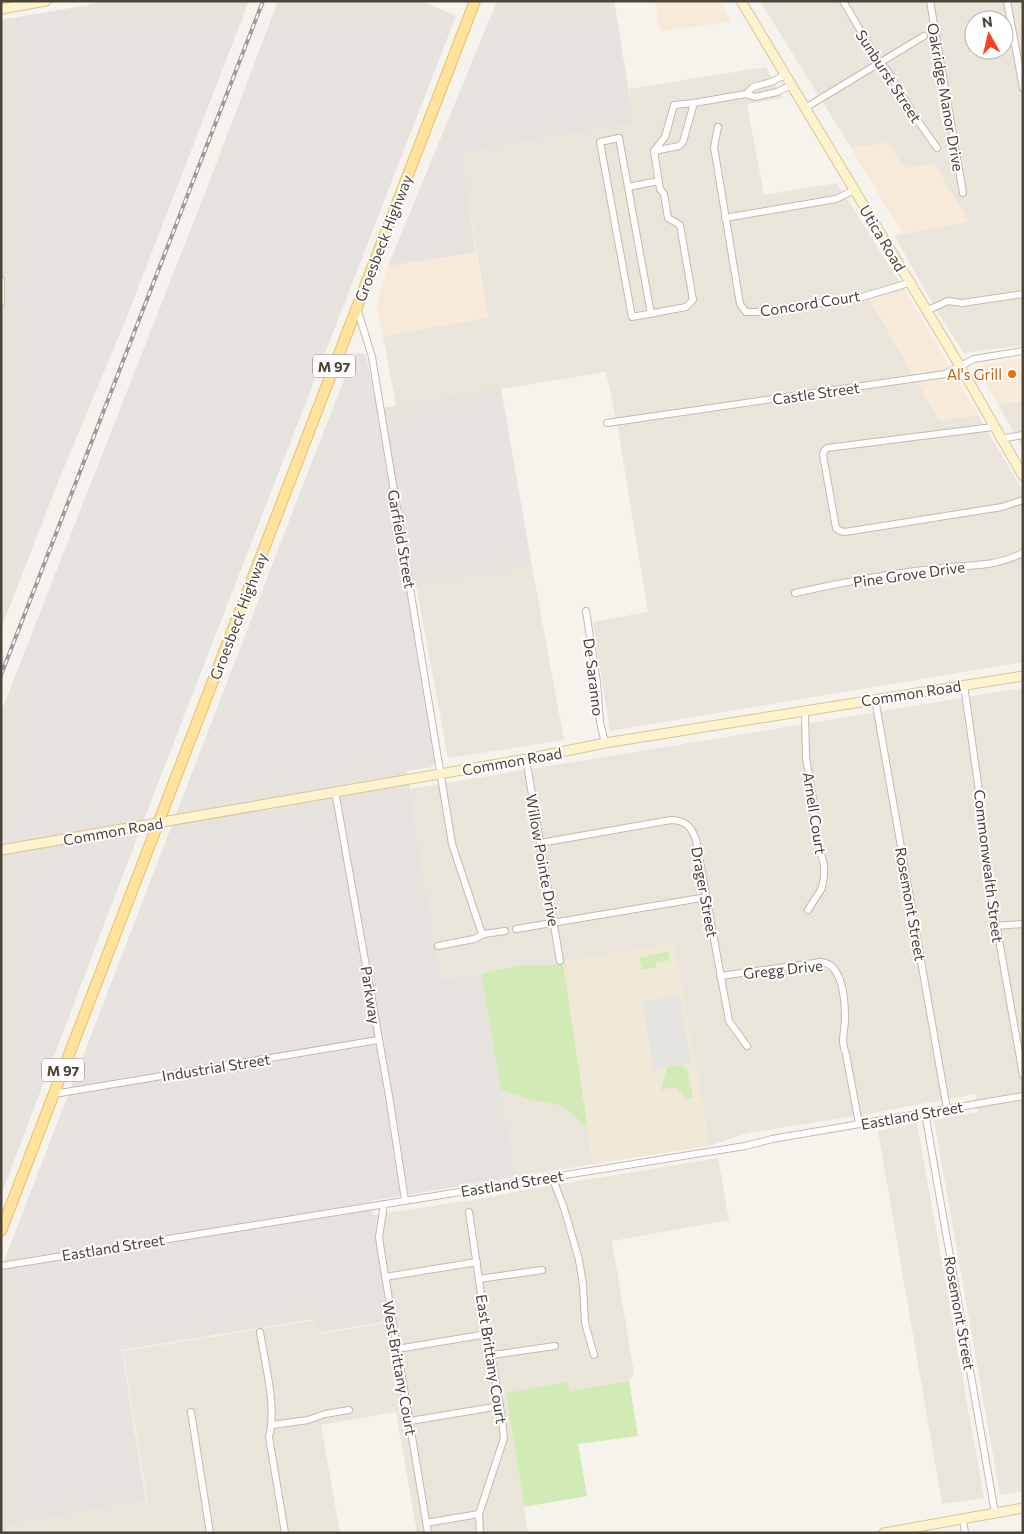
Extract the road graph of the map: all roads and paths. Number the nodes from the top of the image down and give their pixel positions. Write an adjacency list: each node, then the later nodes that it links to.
1 (46, 1): 7 (street)
2 (475, 1): 28 (main road, Groesbeck Highway / M 97)
3 (741, 1): 10 (street, Utica Road)
4 (843, 1): 9 (street, Sunburst Street)
5 (930, 1): 22 (street, Oakridge Manor Drive)
6 (1007, 1): 12 (street)
7 (1, 9)
8 (924, 36): 9 (street)
9 (879, 62): 15 (street); 17 (street, Sunburst Street)
10 (785, 75): 11 (street, Utica Road); 13 (street)
11 (791, 85): 13 (street); 15 (street, Utica Road)
12 (1023, 88)
13 (746, 94): 14 (street)
14 (694, 103): 18 (street); 18 (street)
15 (805, 108): 21 (street, Utica Road)
16 (718, 127): 23 (street, Concord Court)
17 (937, 148)
18 (654, 151): 19 (street)
19 (659, 181): 20 (street); 30 (street)
20 (628, 187): 30 (street); 30 (street)
21 (854, 190): 23 (street); 25 (street, Utica Road)
22 (963, 193)
23 (725, 218): 25 (street, Concord Court)
24 (1, 280): 27 (street)
25 (910, 283): 29 (street, Utica Road)
26 (1023, 294): 29 (street)
27 (1, 303)
28 (357, 307): 48 (street, Garfield Street); 50 (main road, Groesbeck Highway / M 97)
29 (926, 311): 32 (street, Utica Road)
30 (651, 314)
31 (1023, 351): 32 (street, Castle Street)
32 (960, 366): 33 (street, Castle Street); 34 (street, Utica Road)
33 (607, 423)
34 (993, 427): 36 (street, Utica Road); 38 (street)
35 (1023, 435): 36 (street)
36 (1000, 439): 37 (street, Utica Road)
37 (1023, 476)
38 (1023, 500)
39 (1023, 553): 40 (street, Pine Grove Drive)
40 (795, 593)
41 (586, 611): 46 (street, De Saranno)
42 (1023, 676): 43 (street, Common Road)
43 (964, 685): 44 (street, Common Road); 57 (street, Commonwealth Street)
44 (875, 699): 45 (street, Common Road); 69 (street, Rosemont Street)
45 (805, 711): 46 (street, Common Road); 54 (street, Arnell Court)
46 (605, 743): 47 (street, Common Road)
47 (526, 759): 48 (street, Common Road); 51 (street, Willow Pointe Drive)
48 (441, 773): 49 (street, Common Road); 60 (street, Garfield Street)
49 (335, 791): 50 (street, Common Road); 64 (street, Parkway)
50 (158, 823): 52 (street, Common Road); 67 (main road, Groesbeck Highway / M 97)
51 (540, 844): 53 (street, Drager Street); 55 (street, Willow Pointe Drive)
52 (1, 850)
53 (706, 897): 55 (street); 63 (street, Drager Street)
54 (808, 910)
55 (553, 922): 58 (street); 62 (street, Willow Pointe Drive)
56 (1023, 924): 57 (street)
57 (995, 926): 66 (street, Commonwealth Street)
58 (516, 929)
59 (505, 931): 60 (street)
60 (482, 934): 61 (street)
61 (438, 946)
62 (560, 961)
63 (720, 976): 65 (street, Drager Street); 71 (street, Gregg Drive)
64 (378, 1040): 67 (street, Industrial Street); 73 (street, Parkway)
65 (747, 1046)
66 (1023, 1075)
67 (54, 1094): 76 (main road, Groesbeck Highway / M 97)
68 (1023, 1096): 69 (street, Eastland Street)
69 (947, 1109): 70 (street, Eastland Street)
70 (925, 1113): 71 (street, Eastland Street); 94 (street, Rosemont Street)
71 (859, 1124): 72 (street, Eastland Street)
72 (552, 1177): 73 (street, Eastland Street); 87 (street)
73 (405, 1200): 74 (street, Eastland Street)
74 (384, 1204): 78 (street, Eastland Street); 80 (street, West Brittany Court)
75 (469, 1212): 77 (street, East Brittany Court)
76 (1, 1231)
77 (477, 1262): 80 (street); 81 (street, East Brittany Court)
78 (1, 1266)
79 (542, 1270): 81 (street)
80 (385, 1277): 85 (street, West Brittany Court)
81 (479, 1279): 83 (street, East Brittany Court)
82 (260, 1332): 92 (street)
83 (487, 1334): 85 (street); 86 (street, East Brittany Court)
84 (555, 1346): 86 (street)
85 (397, 1349): 91 (street, West Brittany Court)
86 (492, 1355): 88 (street, East Brittany Court)
87 (594, 1355)
88 (500, 1406): 91 (street); 95 (street, East Brittany Court)
89 (349, 1410): 92 (street)
90 (192, 1412): 99 (street)
91 (410, 1421): 97 (street, West Brittany Court)
92 (272, 1425): 100 (street)
93 (1023, 1508): 94 (street)
94 (995, 1513): 96 (street)
95 (479, 1514): 97 (street); 102 (street, East Brittany Court)
96 (963, 1518): 98 (street); 104 (street)
97 (426, 1523): 101 (street, West Brittany Court)
98 (912, 1530): 103 (street)
99 (210, 1533)
100 (285, 1533)
101 (428, 1533)
102 (480, 1533)
103 (884, 1533)
104 (965, 1533)

